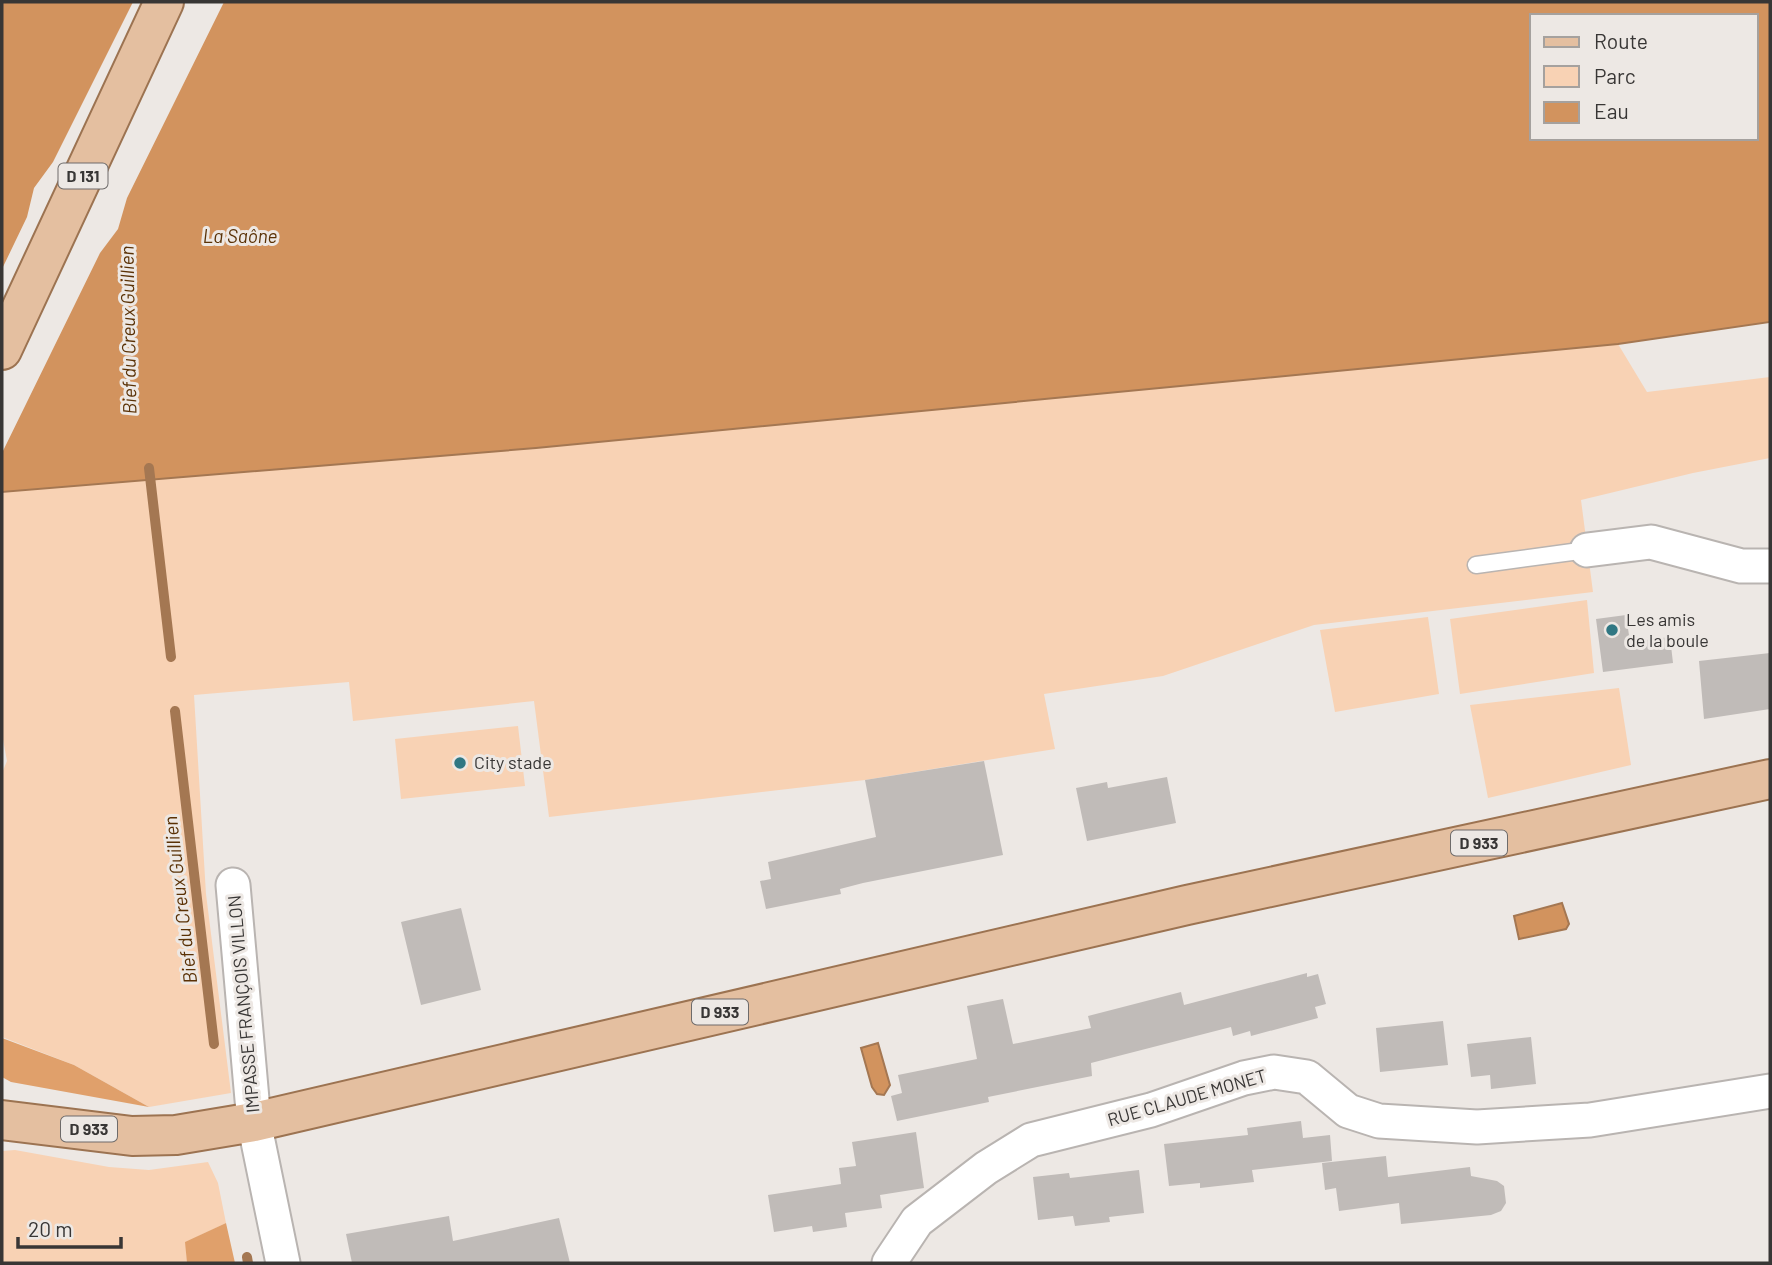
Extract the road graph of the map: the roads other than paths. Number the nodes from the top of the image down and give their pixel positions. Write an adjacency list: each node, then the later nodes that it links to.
1 (164, 2): 2 (main road, D 131)
2 (2, 350)
3 (1587, 550): 4 (lane); 5 (street)
4 (1476, 565)
5 (1770, 566)
6 (1770, 779): 10 (main road, D 933)
7 (233, 885): 10 (street, IMPASSE FRANÇOIS VILLON)
8 (1770, 1091): 12 (street, RUE CLAUDE MONET)
9 (2, 1120): 10 (main road, D 933)
10 (254, 1122): 11 (street, IMPASSE FRANÇOIS VILLON)
11 (283, 1263)
12 (889, 1263)

